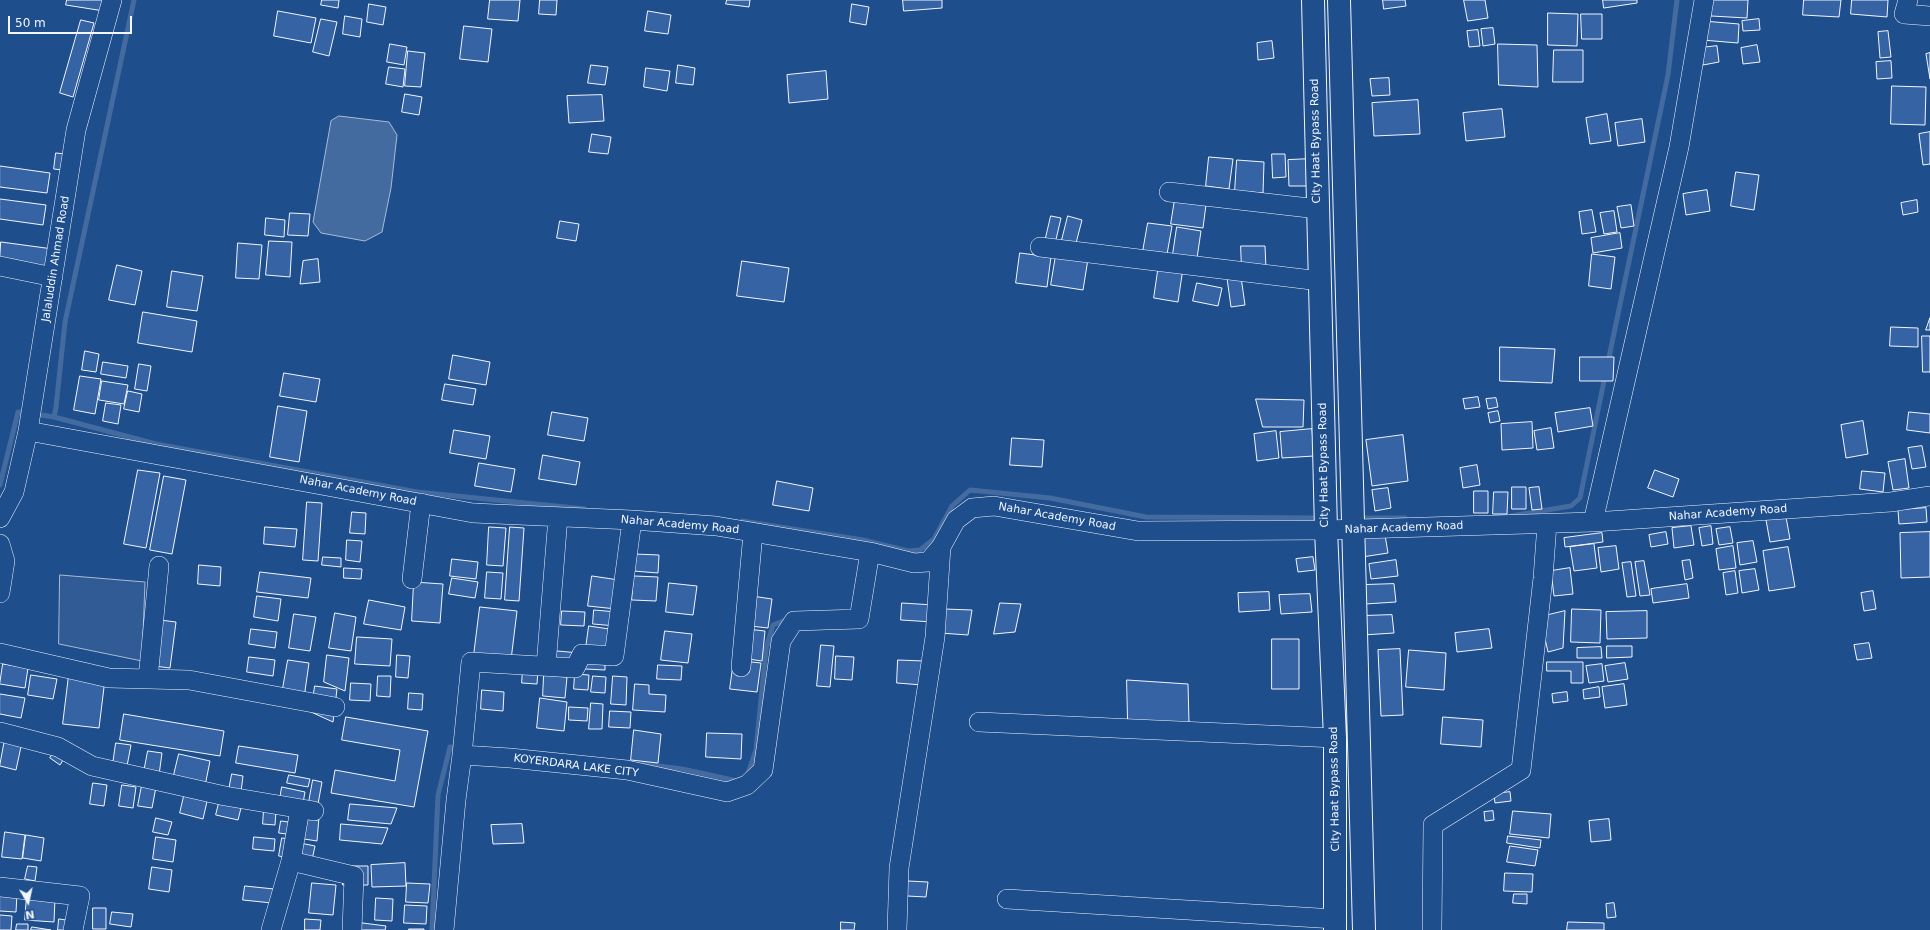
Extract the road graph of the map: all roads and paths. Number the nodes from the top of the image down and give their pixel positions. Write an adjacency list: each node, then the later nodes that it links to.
1 (112, 0): 11 (street, Jalaluddin Ahmad Road)
2 (1313, 0): 8 (main road, City Haat Bypass Road)
3 (1340, 0): 21 (main road)
4 (1704, 0): 19 (street)
5 (1908, 0): 6 (street)
6 (1930, 16)
7 (1169, 192): 8 (street)
8 (1318, 209): 12 (main road, City Haat Bypass Road)
9 (1040, 247): 12 (street)
10 (0, 266): 11 (street)
11 (53, 277): 13 (street, Jalaluddin Ahmad Road)
12 (1320, 281): 22 (main road, City Haat Bypass Road)
13 (28, 431): 15 (street, Nahar Academy Road); 17 (street, Jalaluddin Ahmad Road)
14 (1930, 496): 19 (street, Nahar Academy Road)
15 (421, 503): 16 (street, Nahar Academy Road); 28 (street)
16 (558, 517): 18 (street, Nahar Academy Road); 31 (street)
17 (0, 518)
18 (632, 520): 23 (street, Nahar Academy Road); 31 (street)
19 (1593, 522): 20 (street, Nahar Academy Road)
20 (1547, 524): 21 (street, Nahar Academy Road); 49 (street)
21 (1353, 529): 22 (street, Nahar Academy Road); 48 (main road)
22 (1326, 530): 25 (street, Nahar Academy Road); 37 (main road, City Haat Bypass Road)
23 (753, 532): 26 (street, Nahar Academy Road); 32 (street)
24 (0, 544): 29 (street)
25 (941, 547): 26 (street, Nahar Academy Road); 47 (street)
26 (870, 552): 38 (street, KOYERDARA LAKE CITY)
27 (159, 566): 33 (street)
28 (412, 579)
29 (0, 593)
30 (0, 652): 33 (street)
31 (546, 666): 38 (street)
32 (741, 667)
33 (148, 679): 34 (street)
34 (335, 707)
35 (979, 722): 37 (street)
36 (0, 732): 39 (street)
37 (1335, 738): 42 (main road, City Haat Bypass Road)
38 (462, 755): 46 (street)
39 (291, 861): 44 (street); 45 (street)
40 (0, 887): 43 (street)
41 (1007, 898): 42 (street)
42 (1335, 924)
43 (73, 930)
44 (271, 930)
45 (352, 930)
46 (444, 930)
47 (897, 930)
48 (1364, 930)
49 (1432, 930)

